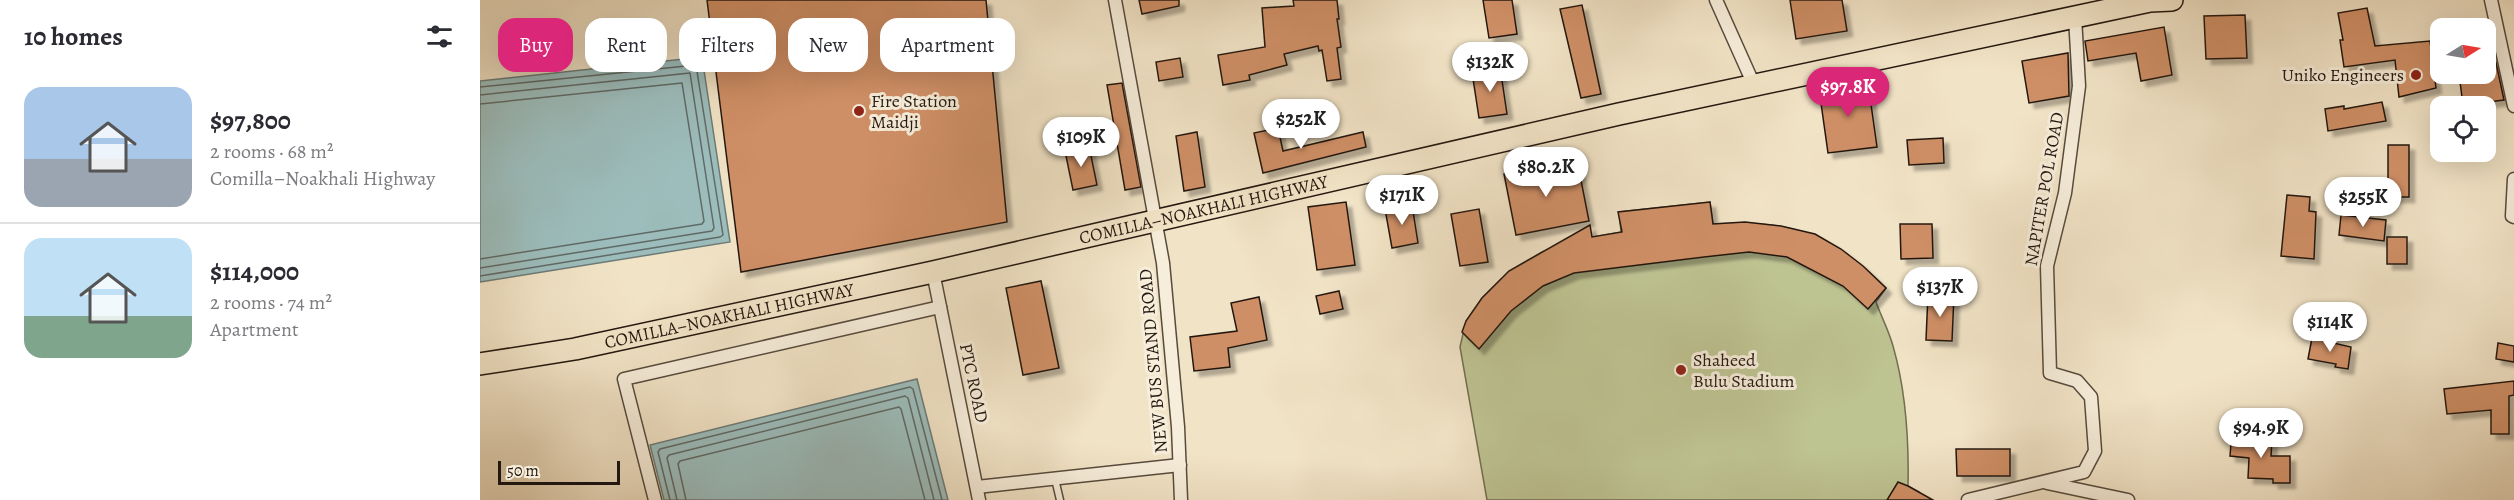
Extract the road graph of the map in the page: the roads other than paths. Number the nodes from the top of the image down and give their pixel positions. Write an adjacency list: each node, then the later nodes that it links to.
1 (1115, 0): 10 (street, NEW BUS STAND ROAD)
2 (1716, 0): 6 (street)
3 (2172, 0): 5 (highway, COMILLA–NOAKHALI HIGHWAY)
4 (2491, 0): 7 (street)
5 (2075, 17): 6 (highway, COMILLA–NOAKHALI HIGHWAY); 16 (street, NAPITER POL ROAD)
6 (1754, 85): 10 (highway, COMILLA–NOAKHALI HIGHWAY)
7 (2514, 106)
8 (2514, 179): 9 (street)
9 (2514, 217)
10 (1156, 220): 11 (highway, COMILLA–NOAKHALI HIGHWAY); 14 (street, NEW BUS STAND ROAD)
11 (933, 272): 12 (street, PTC ROAD); 13 (highway, COMILLA–NOAKHALI HIGHWAY)
12 (940, 308): 17 (street, PTC ROAD); 18 (street)
13 (480, 364)
14 (1180, 465): 15 (street); 21 (street, NEW BUS STAND ROAD)
15 (1055, 478): 17 (street); 20 (lane)
16 (2044, 482): 22 (street, NAPITER POL ROAD); 23 (street)
17 (977, 487): 19 (street, PTC ROAD)
18 (655, 500)
19 (979, 500)
20 (1060, 500)
21 (1181, 500)
22 (1968, 500)
23 (2128, 500)

